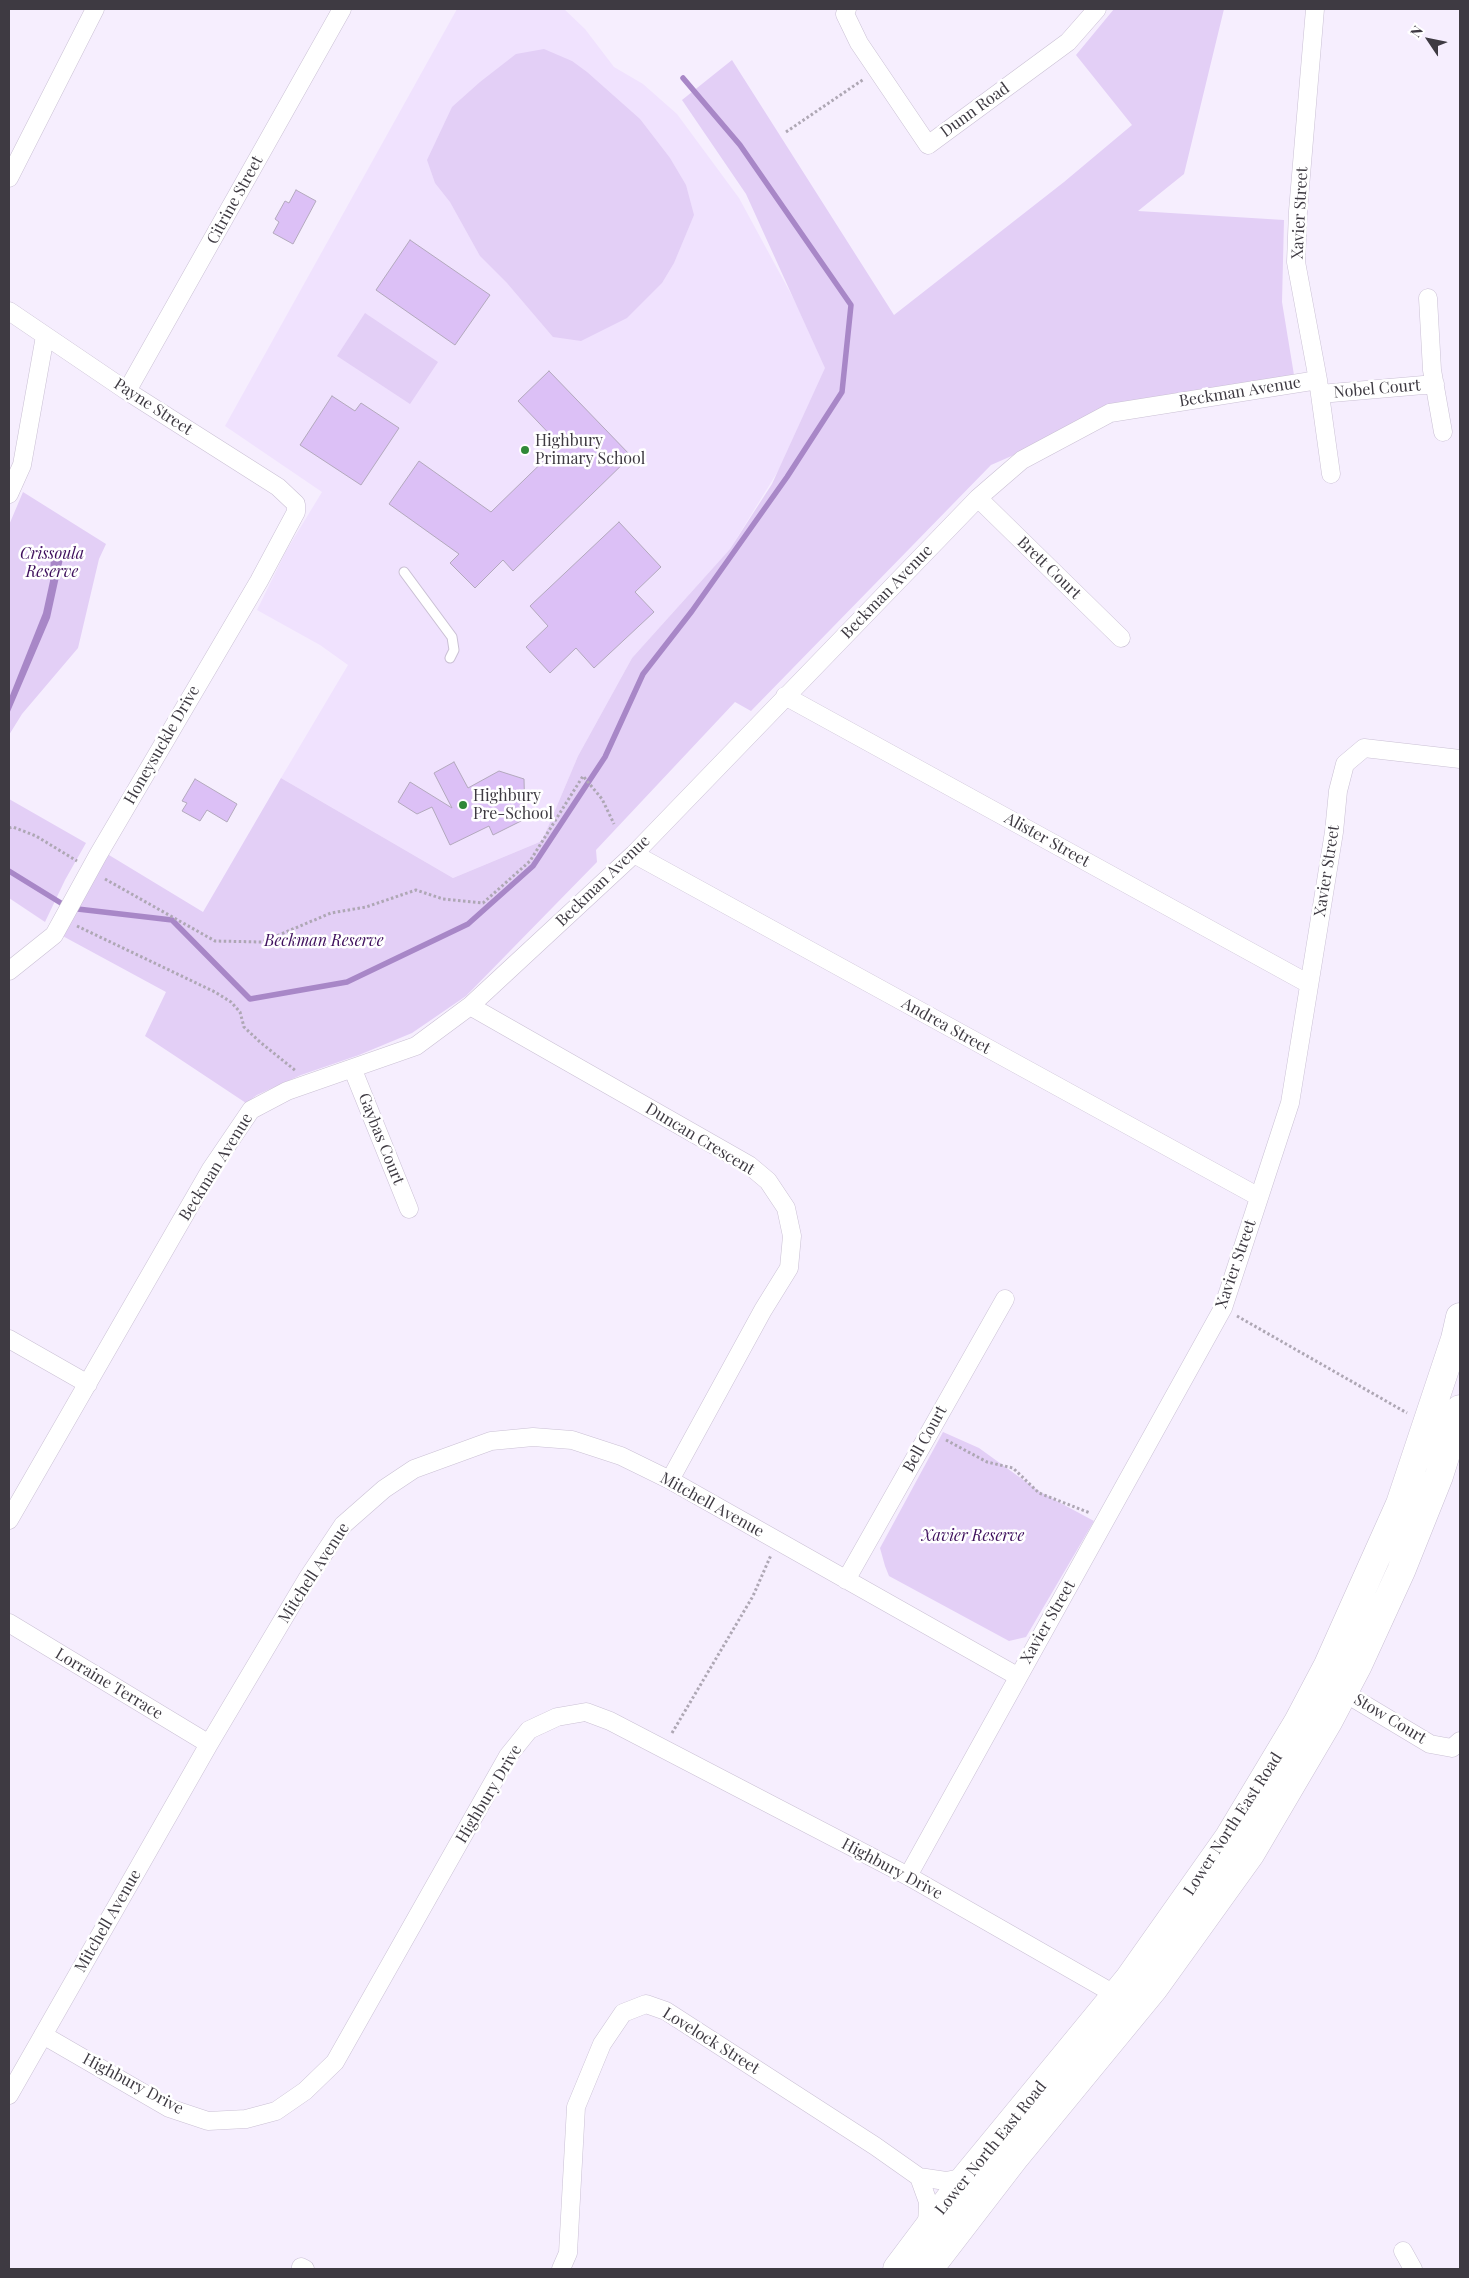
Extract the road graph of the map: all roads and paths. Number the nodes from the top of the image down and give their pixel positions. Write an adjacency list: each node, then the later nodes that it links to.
1 (95, 9): 8 (street)
2 (342, 9): 14 (street, Citrine Street)
3 (847, 9): 6 (street, Dunn Road)
4 (1096, 9): 6 (street, Dunn Road)
5 (1315, 9): 13 (street, Xavier Street)
6 (877, 70): 7 (path)
7 (786, 132)
8 (9, 178)
9 (1428, 298): 12 (street, Nobel Court)
10 (9, 311): 11 (street, Payne Street)
11 (45, 336): 14 (street, Payne Street); 17 (street)
12 (1435, 384): 13 (street, Nobel Court); 15 (street, Nobel Court)
13 (1319, 387): 16 (street, Xavier Street); 18 (street, Beckman Avenue)
14 (127, 391): 19 (street, Payne Street)
15 (1443, 432)
16 (1331, 474)
17 (9, 494)
18 (978, 498): 21 (street, Brett Court); 23 (street, Beckman Avenue)
19 (296, 504): 28 (street, Honeysuckle Drive)
20 (404, 572): 22 (lane)
21 (1121, 638)
22 (450, 658)
23 (785, 696): 27 (street, Beckman Avenue); 31 (street, Alister Street)
24 (1460, 759): 31 (street, Xavier Street)
25 (614, 824): 28 (path)
26 (9, 828): 28 (path)
27 (634, 854): 32 (street, Beckman Avenue); 35 (street, Andrea Street)
28 (90, 869): 29 (street, Honeysuckle Drive)
29 (63, 918): 30 (street, Honeysuckle Drive); 34 (path)
30 (9, 971)
31 (1309, 984): 35 (street, Xavier Street)
32 (470, 1006): 33 (street, Beckman Avenue); 45 (street, Duncan Crescent)
33 (353, 1070): 34 (street, Beckman Avenue); 36 (street, Gaybas Court)
34 (313, 1083): 41 (street, Beckman Avenue)
35 (1259, 1197): 38 (street, Xavier Street)
36 (410, 1209)
37 (1005, 1299): 44 (street, Bell Court)
38 (1223, 1308): 43 (path); 47 (street, Xavier Street)
39 (1460, 1317): 52 (main road, Lower North East Road)
40 (9, 1339): 41 (street)
41 (88, 1384): 46 (street, Beckman Avenue)
42 (1460, 1409): 53 (main road, Lower North East Road)
43 (1414, 1417)
44 (930, 1431): 47 (path); 49 (street, Bell Court)
45 (670, 1480): 48 (street, Mitchell Avenue); 55 (street, Mitchell Avenue)
46 (9, 1520)
47 (1104, 1521): 51 (street, Xavier Street)
48 (778, 1542): 49 (street, Mitchell Avenue); 56 (path)
49 (846, 1580): 51 (street, Mitchell Avenue)
50 (9, 1623): 55 (street, Lorraine Terrace)
51 (1017, 1676): 57 (street, Xavier Street)
52 (1320, 1680): 53 (street, Stow Court); 58 (main road, Lower North East Road)
53 (1344, 1692): 54 (street, Stow Court); 58 (main road, Lower North East Road)
54 (1460, 1741)
55 (209, 1744): 59 (street, Mitchell Avenue)
56 (662, 1748): 57 (street, Highbury Drive); 59 (street, Highbury Drive)
57 (908, 1876): 58 (street, Highbury Drive)
58 (1127, 2002): 62 (main road, Lower North East Road); 67 (main road, Lower North East Road)
59 (43, 2035): 60 (street, Mitchell Avenue)
60 (9, 2095)
61 (919, 2177): 62 (street, Lovelock Street); 63 (street); 65 (street, Lovelock Street)
62 (966, 2177): 63 (main road, Lower North East Road)
63 (927, 2229): 66 (main road, Lower North East Road)
64 (1403, 2251): 68 (street)
65 (561, 2269)
66 (899, 2269)
67 (929, 2269)
68 (1413, 2269)

